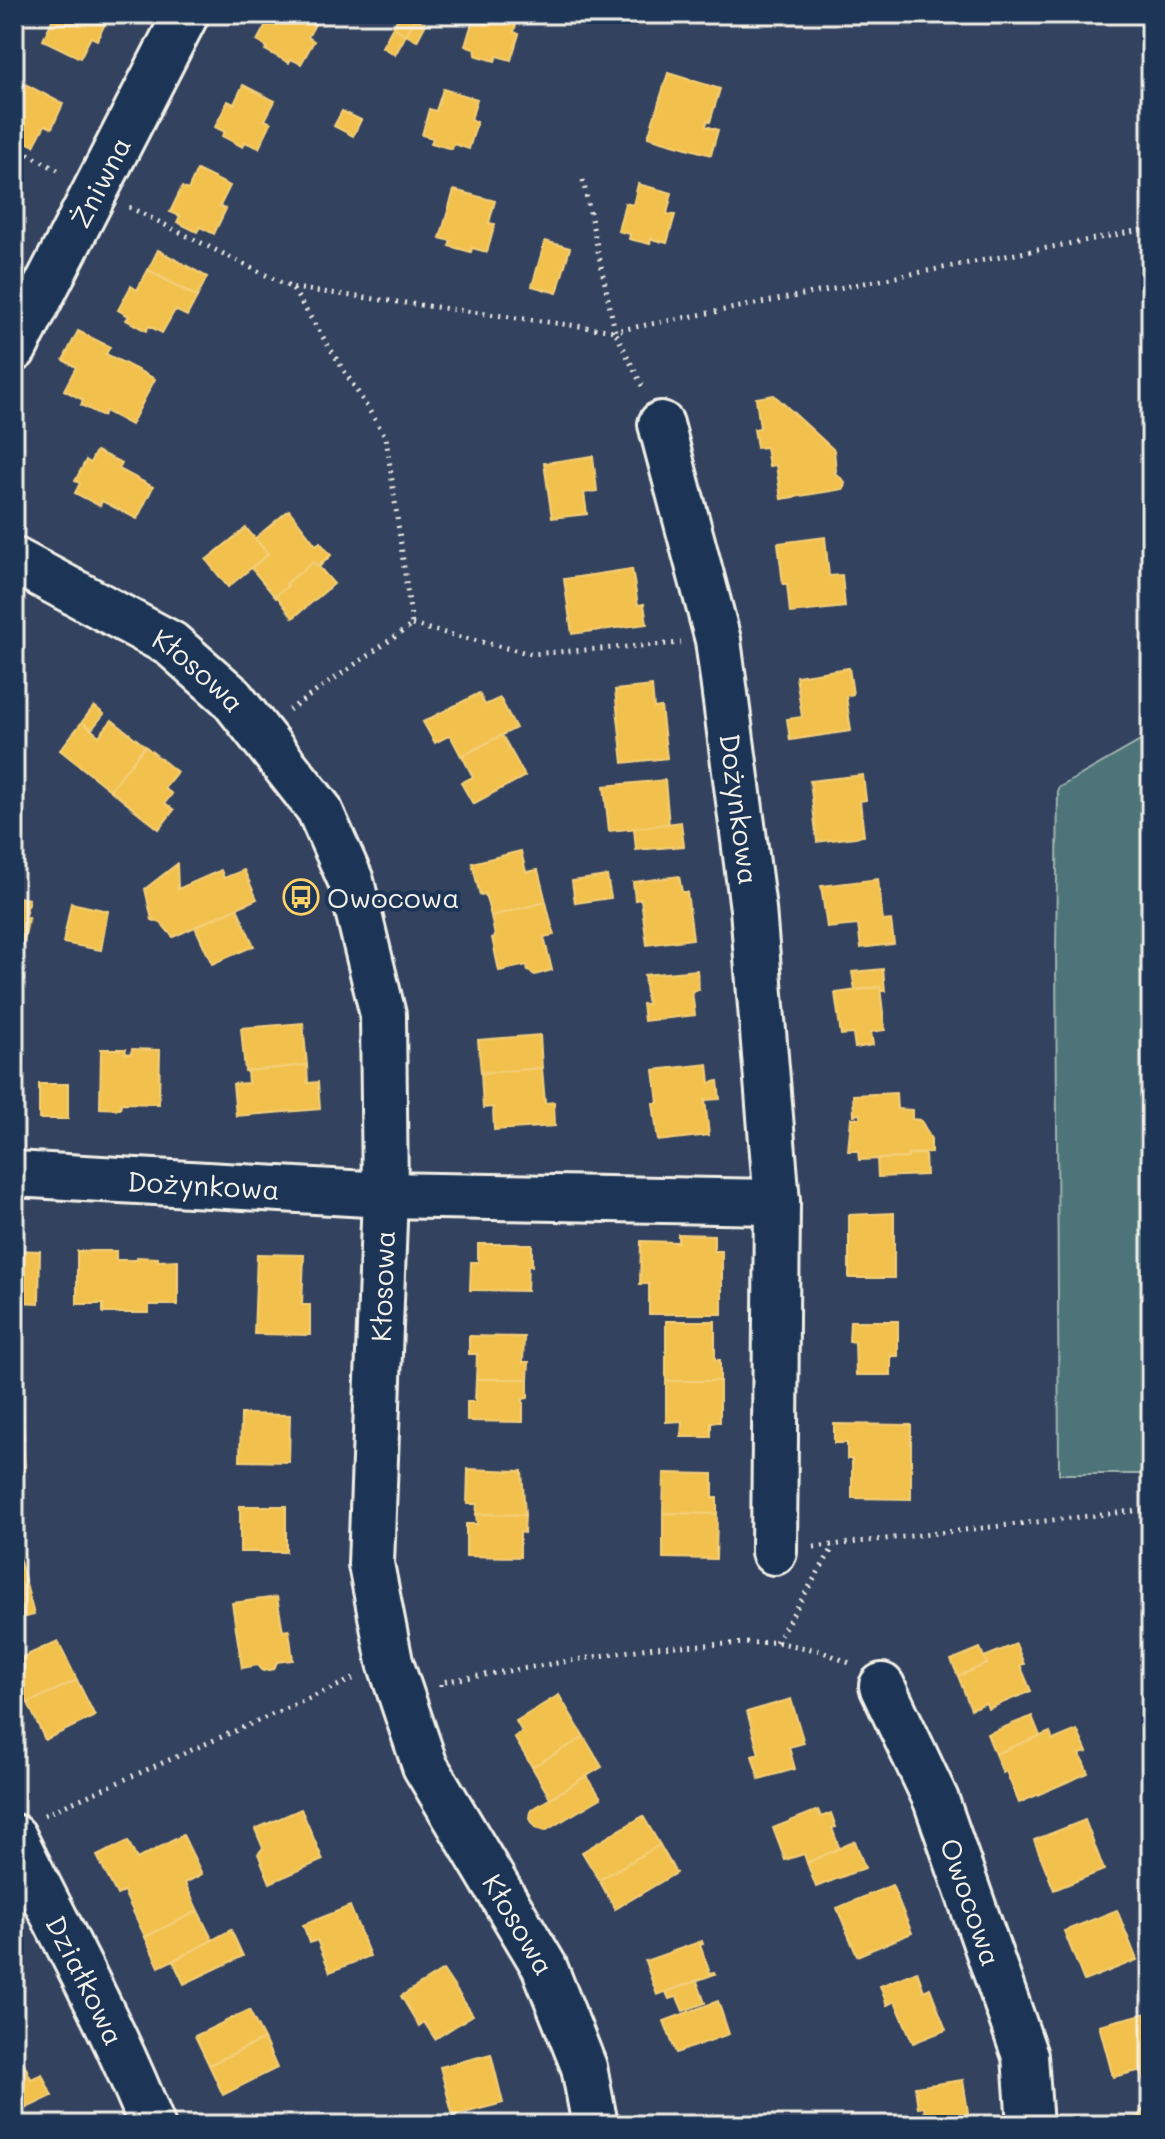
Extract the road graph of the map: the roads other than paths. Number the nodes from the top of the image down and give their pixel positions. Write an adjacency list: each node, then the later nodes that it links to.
1 (186, 14): 2 (street, Żniwna)
2 (14, 349)
3 (661, 424): 7 (street, Dożynkowa)
4 (14, 560): 6 (street, Kłosowa)
5 (14, 1174): 6 (street, Dożynkowa)
6 (385, 1195): 7 (street, Dożynkowa); 12 (street, Kłosowa)
7 (777, 1202): 8 (street, Dożynkowa)
8 (774, 1552)
9 (882, 1686): 13 (street, Owocowa)
10 (28, 1827): 11 (street, Działkowa)
11 (152, 2125)
12 (595, 2125)
13 (1030, 2125)

